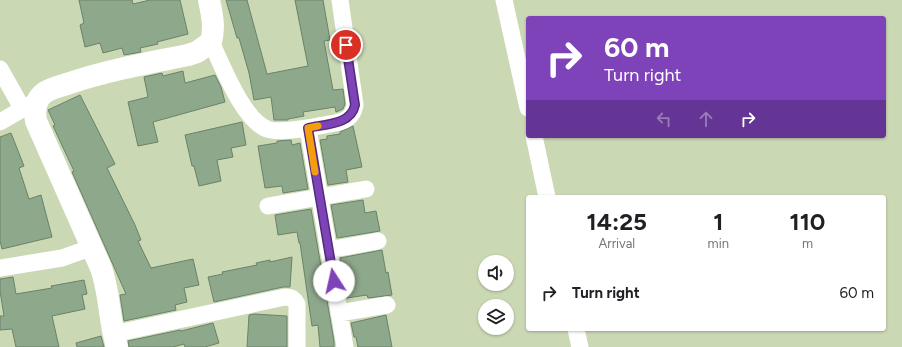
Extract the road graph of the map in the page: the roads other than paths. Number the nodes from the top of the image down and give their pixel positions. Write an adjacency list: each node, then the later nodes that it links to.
1 (209, 0): 5 (street)
2 (340, 0): 11 (street)
3 (504, 0): 8 (street)
4 (515, 0): 6 (street)
5 (211, 42): 9 (street); 11 (street)
6 (526, 49)
7 (0, 69): 9 (street)
8 (526, 99)
9 (30, 104): 10 (street); 20 (street)
10 (0, 122)
11 (308, 128): 17 (street)
12 (534, 138): 15 (street)
13 (545, 138): 16 (street)
14 (366, 189): 17 (street)
15 (548, 195)
16 (558, 195)
17 (319, 198): 18 (street); 21 (street)
18 (268, 206)
19 (378, 240): 21 (street)
20 (93, 247): 22 (street); 27 (street)
21 (328, 250): 24 (street)
22 (0, 268)
23 (387, 305): 24 (street)
24 (339, 312): 29 (street)
25 (576, 331): 30 (street)
26 (587, 331): 31 (street)
27 (115, 340): 28 (street)
28 (298, 347)
29 (345, 347)
30 (580, 347)
31 (591, 347)

